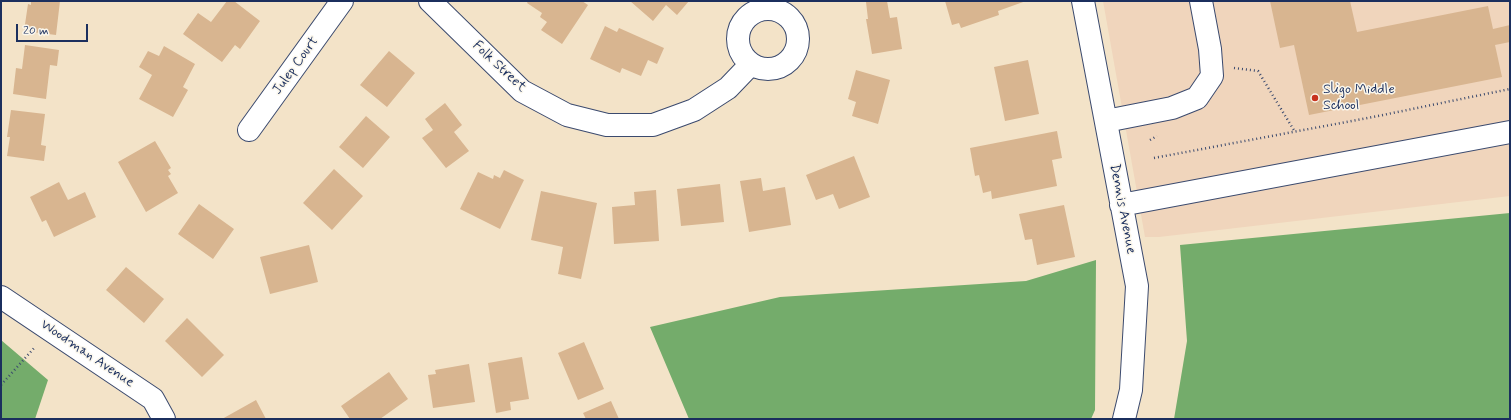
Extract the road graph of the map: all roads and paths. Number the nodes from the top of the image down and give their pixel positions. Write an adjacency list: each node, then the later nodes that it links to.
1 (342, 1): 9 (street, Julep Court)
2 (430, 1): 5 (street, Folk Street)
3 (1083, 1): 8 (street, Dennis Avenue)
4 (1201, 1): 8 (street)
5 (751, 64)
6 (1233, 68): 10 (path)
7 (1510, 89): 10 (path)
8 (1106, 121): 13 (street, Dennis Avenue)
9 (249, 130)
10 (1295, 132): 12 (path)
11 (1510, 132): 13 (street)
12 (1154, 158)
13 (1122, 205): 18 (street, Dennis Avenue)
14 (1, 297): 15 (street, Woodman Avenue)
15 (50, 330): 16 (path); 17 (street, Woodman Avenue)
16 (1, 385)
17 (164, 419)
18 (1124, 419)

